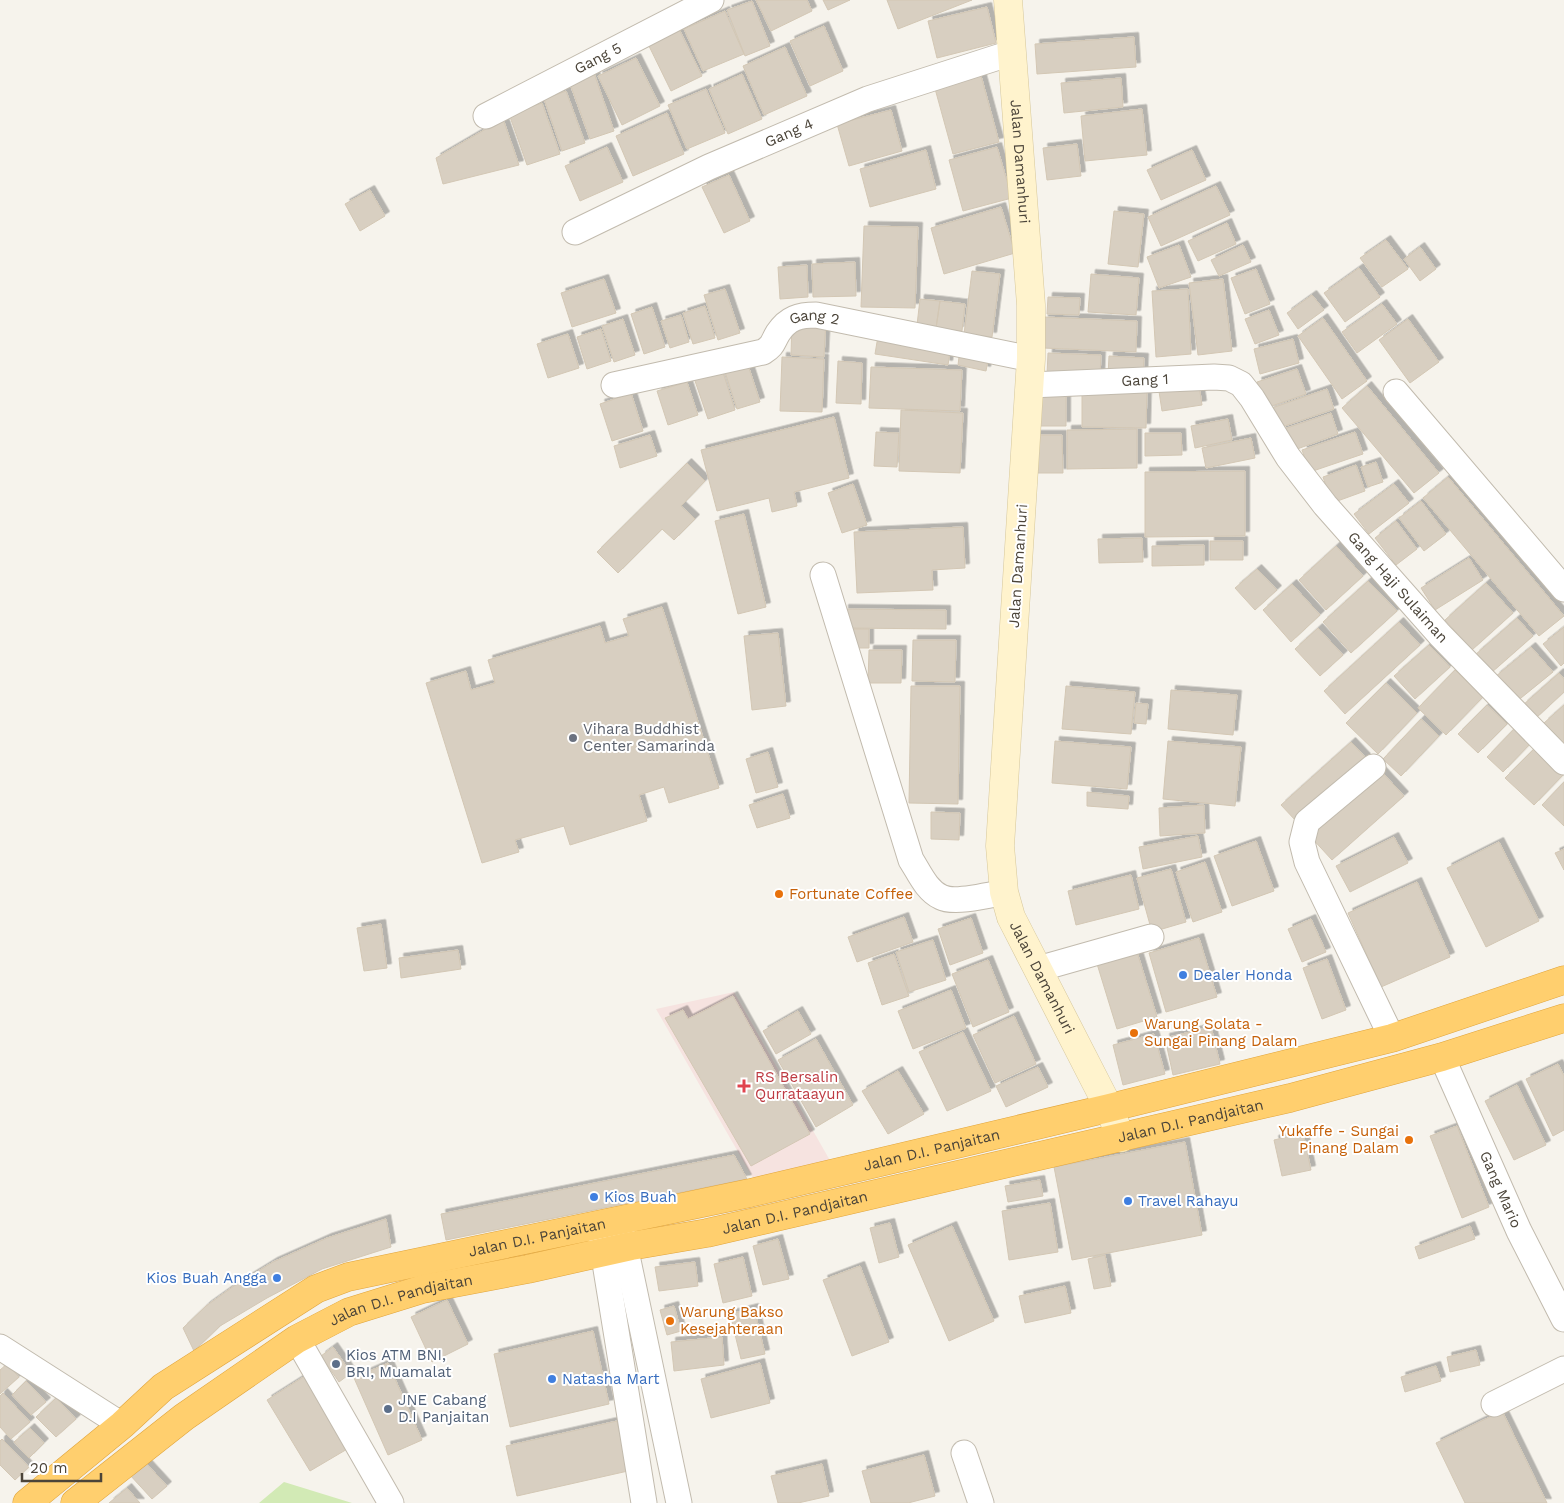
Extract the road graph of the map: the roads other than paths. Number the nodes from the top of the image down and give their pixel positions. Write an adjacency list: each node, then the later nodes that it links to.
1 (711, 0): 4 (street, Gang 5)
2 (1008, 0): 3 (street, Jalan Damanhuri)
3 (1011, 52): 5 (street, Gang 4); 6 (street, Jalan Damanhuri)
4 (486, 116)
5 (575, 232)
6 (1031, 359): 7 (street, Gang 2); 8 (street, Jalan Damanhuri)
7 (614, 385)
8 (1030, 386): 10 (street, Gang 1); 15 (street, Jalan Damanhuri)
9 (1396, 392): 12 (street)
10 (1252, 398): 13 (street, Gang Haji Sulaiman)
11 (823, 575): 15 (street)
12 (1564, 589)
13 (1564, 762)
14 (1373, 767): 20 (street)
15 (1004, 892): 17 (street, Jalan Damanhuri)
16 (1151, 937): 17 (street)
17 (1038, 969): 22 (street, Jalan Damanhuri)
18 (1564, 980): 20 (highway)
19 (1564, 1018): 21 (highway, Jalan D.I. Pandjaitan)
20 (1392, 1038): 22 (highway)
21 (1442, 1057): 23 (highway, Jalan D.I. Pandjaitan); 26 (street, Gang Mario)
22 (1109, 1108): 23 (street, Jalan Damanhuri); 24 (highway, Jalan D.I. Panjaitan)
23 (1122, 1138): 25 (highway, Jalan D.I. Pandjaitan)
24 (609, 1222): 25 (street); 31 (highway, Jalan D.I. Panjaitan)
25 (614, 1249): 27 (highway, Jalan D.I. Pandjaitan); 36 (street); 37 (street)
26 (1564, 1319)
27 (297, 1339): 34 (highway, Jalan D.I. Pandjaitan); 35 (street)
28 (0, 1348): 31 (street)
29 (1564, 1368): 30 (street)
30 (1494, 1404)
31 (122, 1425): 33 (highway, Jalan D.I. Panjaitan)
32 (964, 1453): 38 (street)
33 (28, 1503)
34 (75, 1503)
35 (391, 1503)
36 (644, 1503)
37 (679, 1503)
38 (981, 1503)

